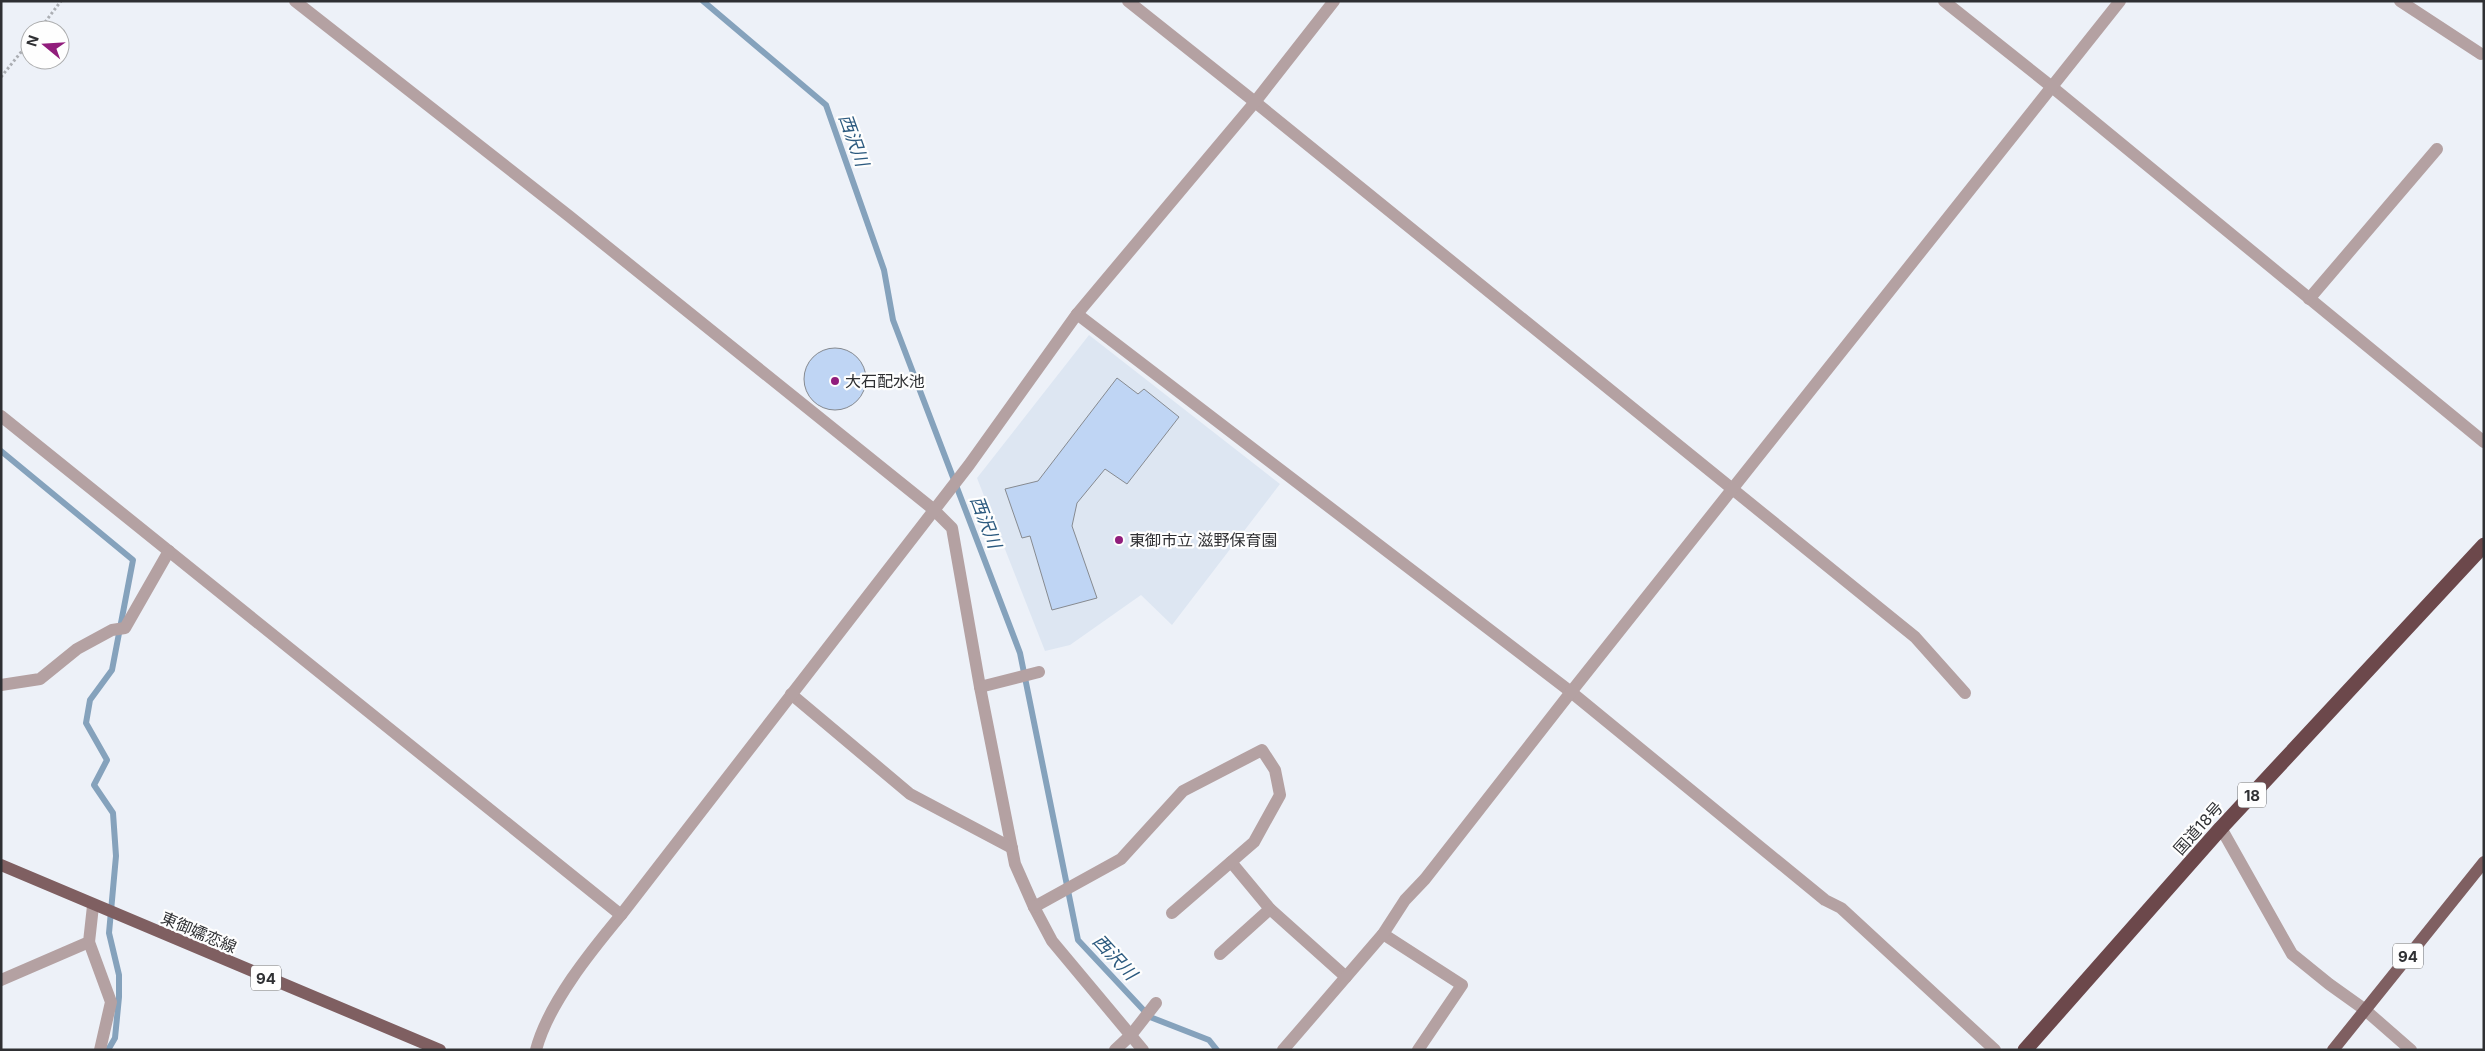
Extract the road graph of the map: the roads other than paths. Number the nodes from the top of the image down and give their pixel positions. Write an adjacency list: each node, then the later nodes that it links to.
1 (295, 1): 16 (street)
2 (1128, 1): 9 (street)
3 (1334, 1): 9 (street)
4 (1944, 1): 8 (street)
5 (2120, 1): 8 (street)
6 (2400, 1): 7 (street)
7 (2481, 54)
8 (2052, 86): 11 (street); 15 (street)
9 (1255, 102): 12 (street); 15 (street)
10 (2437, 149): 11 (street)
11 (2309, 298): 14 (street)
12 (1077, 314): 16 (street); 22 (street)
13 (1, 416): 18 (street)
14 (2484, 442)
15 (1733, 488): 22 (street); 23 (street)
16 (933, 509): 21 (street); 24 (street)
17 (2484, 545): 25 (highway, 国道18号 / 18)
18 (169, 551): 20 (street); 34 (street)
19 (1039, 672): 21 (street)
20 (1, 685)
21 (980, 687): 26 (street)
22 (1571, 692): 35 (street); 50 (street)
23 (1965, 693)
24 (791, 694): 26 (street); 34 (street)
25 (2221, 828): 41 (street); 51 (highway, 国道18号 / 18)
26 (1012, 848): 31 (street)
27 (1231, 862): 31 (street); 32 (street); 33 (street)
28 (2484, 862): 41 (main road, 94)
29 (1, 866): 30 (main road, 東御嬬恋線 / 94)
30 (93, 906): 36 (street); 44 (main road, 東御嬬恋線 / 94)
31 (1034, 907): 42 (street)
32 (1270, 909): 37 (street); 38 (street)
33 (1172, 913)
34 (621, 915): 45 (street)
35 (1382, 934): 38 (street); 49 (street)
36 (89, 942): 39 (street); 43 (street)
37 (1220, 954)
38 (1346, 976): 48 (street)
39 (1, 980)
40 (1156, 1003): 42 (street)
41 (2364, 1009): 52 (main road, 94); 53 (street)
42 (1131, 1035): 46 (street); 47 (street)
43 (100, 1050)
44 (440, 1050)
45 (536, 1050)
46 (1115, 1050)
47 (1143, 1050)
48 (1283, 1050)
49 (1418, 1050)
50 (1995, 1050)
51 (2025, 1050)
52 (2333, 1050)
53 (2411, 1050)

